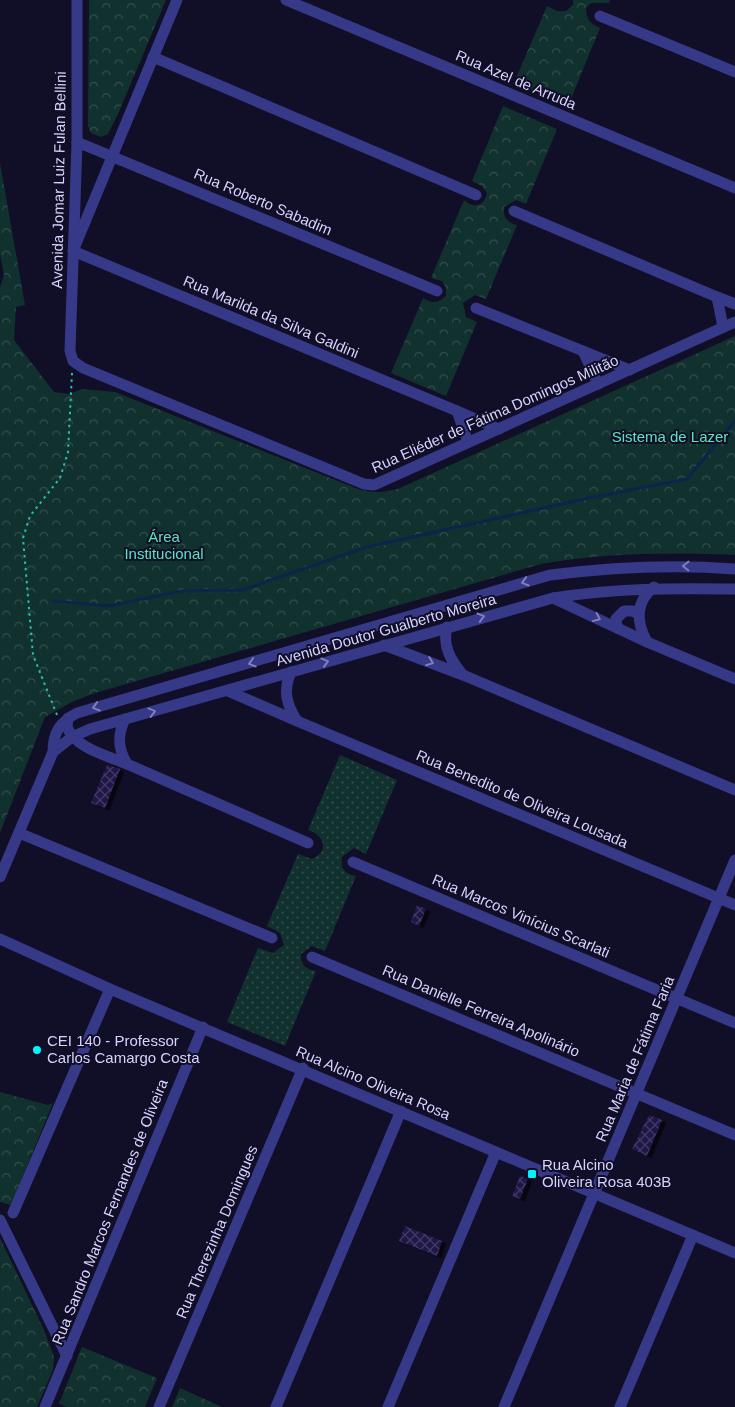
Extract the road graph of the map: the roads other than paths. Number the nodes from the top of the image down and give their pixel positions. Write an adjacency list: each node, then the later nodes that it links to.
1 (77, 0): 7 (street, Avenida Jomar Luiz Fulan Bellini)
2 (177, 0): 5 (street)
3 (286, 0): 9 (street, Rua Azel de Arruda)
4 (600, 16): 6 (street)
5 (153, 57): 8 (street); 10 (street)
6 (735, 72)
7 (77, 142): 8 (street, Rua Roberto Sabadim); 12 (street, Avenida Jomar Luiz Fulan Bellini)
8 (111, 156): 12 (street); 13 (street, Rua Roberto Sabadim)
9 (735, 188)
10 (476, 195)
11 (514, 211): 14 (street)
12 (73, 251): 20 (street, Avenida Jomar Luiz Fulan Bellini); 23 (street, Rua Marilda da Silva Galdini)
13 (437, 291)
14 (717, 297): 15 (street); 18 (street)
15 (735, 304)
16 (476, 308): 19 (street)
17 (735, 322): 18 (street, Rua Eliéder de Fátima Domingos Militão)
18 (723, 327): 21 (street, Rua Eliéder de Fátima Domingos Militão)
19 (583, 351): 21 (street); 22 (street)
20 (73, 361): 25 (street, Rua Eliéder de Fátima Domingos Militão)
21 (630, 370): 22 (street, Rua Eliéder de Fátima Domingos Militão)
22 (598, 384): 24 (street, Rua Eliéder de Fátima Domingos Militão)
23 (456, 411): 24 (street, Rua Marilda da Silva Galdini); 25 (street)
24 (500, 429): 25 (street, Rua Eliéder de Fátima Domingos Militão)
25 (468, 442)
26 (735, 569): 41 (street, Avenida Doutor Gualberto Moreira, one-way to 41)
27 (654, 587): 28 (street, Avenida Doutor Gualberto Moreira); 29 (street, Avenida Doutor Gualberto Moreira); 30 (street)
28 (735, 589)
29 (553, 598): 31 (street, Avenida Doutor Gualberto Moreira, one-way to 29); 32 (street, one-way to 32)
30 (638, 614): 32 (street); 33 (street)
31 (447, 627): 34 (street, Avenida Doutor Gualberto Moreira); 36 (street)
32 (617, 628): 33 (street)
33 (647, 642): 37 (street)
34 (384, 644): 35 (street, Avenida Doutor Gualberto Moreira, one-way to 34); 36 (street, one-way to 36)
35 (291, 672): 38 (street, Avenida Doutor Gualberto Moreira); 40 (street)
36 (463, 675): 45 (street)
37 (735, 679)
38 (228, 691): 39 (street, Avenida Doutor Gualberto Moreira, one-way to 38); 40 (street, Rua Benedito de Oliveira Lousada)
39 (125, 719): 42 (street, Avenida Doutor Gualberto Moreira); 44 (street)
40 (297, 720): 51 (street, Rua Benedito de Oliveira Lousada)
41 (64, 721): 42 (street); 43 (street)
42 (72, 737): 43 (street, Avenida Doutor Gualberto Moreira); 44 (street)
43 (56, 744): 46 (street)
44 (127, 764): 47 (street)
45 (735, 790)
46 (19, 833): 50 (street); 53 (street)
47 (308, 843)
48 (735, 860): 51 (street, Rua Maria de Fátima Faria)
49 (353, 862): 57 (street, Rua Marcos Vinícius Scarlati)
50 (0, 877)
51 (719, 898): 52 (street, Rua Benedito de Oliveira Lousada); 57 (street, Rua Maria de Fátima Faria)
52 (735, 905)
53 (272, 938)
54 (0, 940): 56 (street, Rua Alcino Oliveira Rosa)
55 (312, 956): 61 (street, Rua Danielle Ferreira Apolinário)
56 (110, 989): 59 (street, Rua Alcino Oliveira Rosa); 66 (street)
57 (676, 998): 58 (street, Rua Marcos Vinícius Scarlati); 61 (street, Rua Maria de Fátima Faria)
58 (735, 1023)
59 (203, 1027): 60 (street, Rua Alcino Oliveira Rosa); 71 (street, Rua Sandro Marcos Fernandes de Oliveira)
60 (302, 1068): 62 (street, Rua Alcino Oliveira Rosa); 73 (street, Rua Therezinha Domingues)
61 (637, 1093): 63 (street, Rua Danielle Ferreira Apolinário); 65 (street, Rua Maria de Fátima Faria)
62 (401, 1111): 64 (street, Rua Alcino Oliveira Rosa); 74 (street)
63 (735, 1135)
64 (496, 1152): 65 (street, Rua Alcino Oliveira Rosa); 75 (street)
65 (596, 1194): 69 (street, Rua Alcino Oliveira Rosa); 76 (street, Rua Maria de Fátima Faria)
66 (13, 1213): 67 (street); 68 (street)
67 (0, 1218): 68 (street)
68 (5, 1231): 71 (street)
69 (692, 1235): 70 (street, Rua Alcino Oliveira Rosa); 77 (street)
70 (735, 1253)
71 (67, 1356): 72 (street, Rua Sandro Marcos Fernandes de Oliveira)
72 (45, 1407)
73 (159, 1407)
74 (276, 1407)
75 (388, 1407)
76 (504, 1407)
77 (620, 1407)

